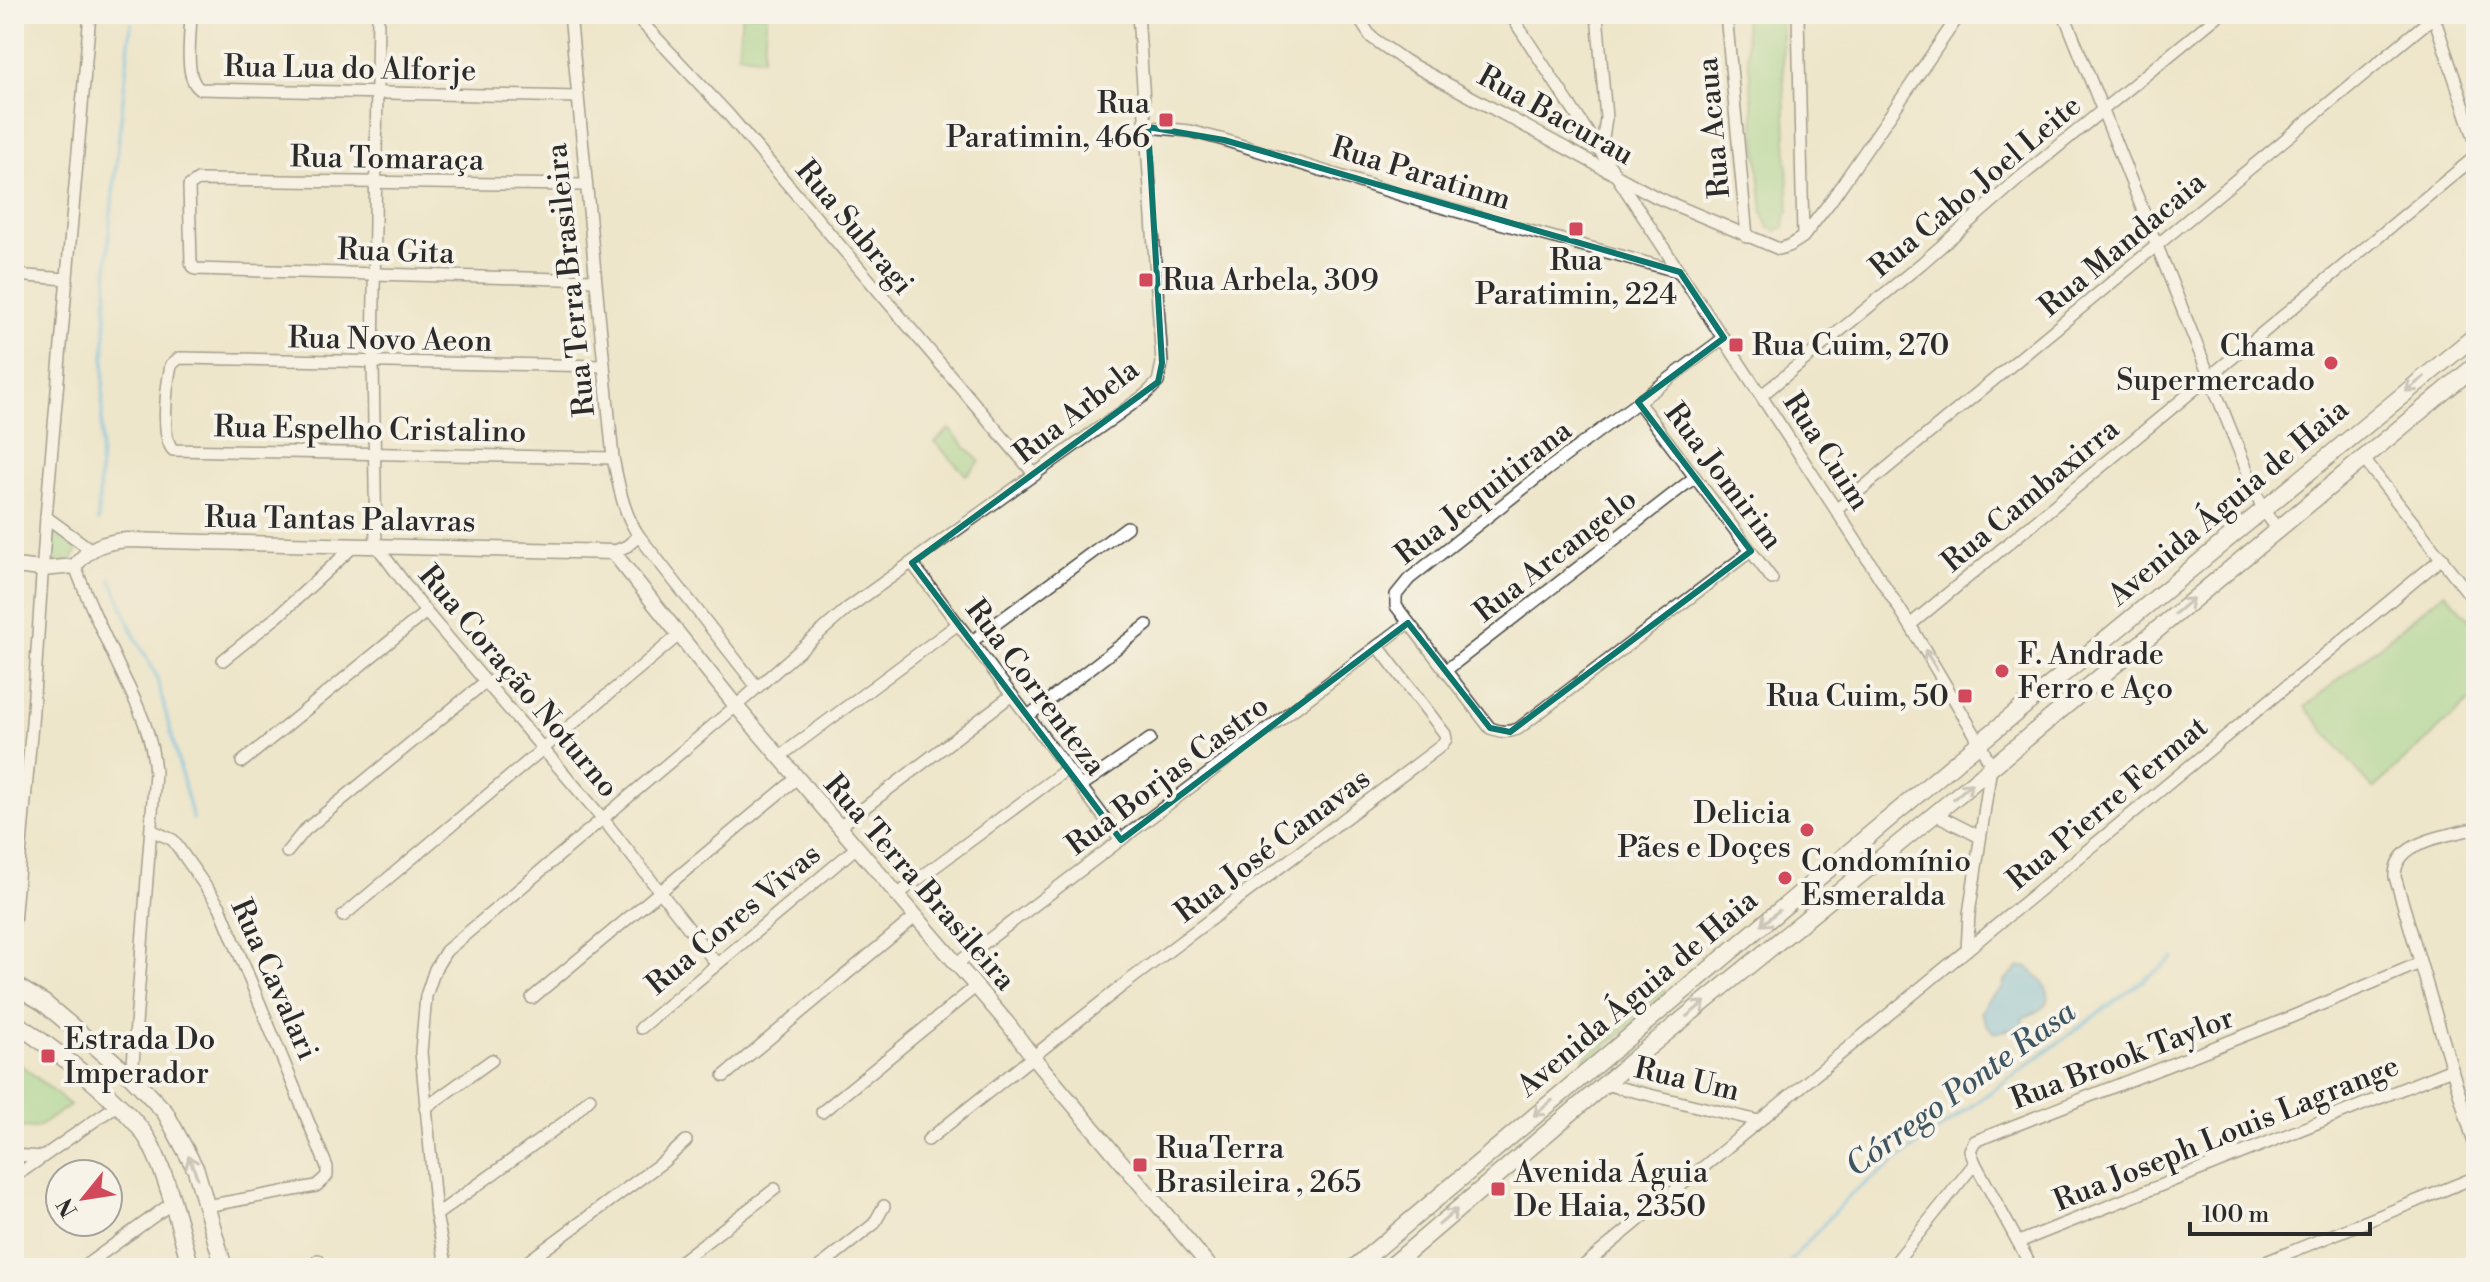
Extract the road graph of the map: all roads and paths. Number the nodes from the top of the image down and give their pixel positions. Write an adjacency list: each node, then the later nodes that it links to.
1 (90, 14): 33 (street)
2 (191, 14): 16 (street, Rua Lua do Alforje)
3 (378, 14): 16 (street)
4 (570, 14): 17 (street, Rua Terra Brasileira)
5 (634, 14): 47 (street, Rua Subragi)
6 (1138, 14): 19 (street, Rua Arbela)
7 (1356, 14): 23 (street, Rua Bacurau)
8 (1510, 14): 21 (street, Rua Cuim)
9 (1597, 14): 21 (street)
10 (1726, 14): 26 (street, Rua Acaua)
11 (1798, 14): 27 (street)
12 (1960, 14): 27 (street)
13 (2064, 14): 18 (street)
14 (2220, 14): 18 (street, Rua Cabo Joel Leite)
15 (2435, 15): 20 (street); 28 (street, Rua Mandacaia)
16 (378, 91): 17 (street, Rua Lua do Alforje); 24 (street)
17 (578, 97): 25 (street, Rua Terra Brasileira)
18 (2102, 110): 28 (street); 41 (street, Rua Cabo Joel Leite)
19 (1148, 127): 30 (street, Rua Paratinm); 47 (street, Rua Arbela)
20 (2476, 143)
21 (1601, 151): 23 (street, Rua Cuim)
22 (2476, 156): 40 (street, Rua Cambaxirra)
23 (1616, 174): 26 (street, Rua Bacurau); 30 (street, Rua Cuim)
24 (376, 183): 25 (street, Rua Tomaraça); 29 (street, Rua Tomaraça); 32 (street)
25 (586, 185): 34 (street, Rua Terra Brasileira)
26 (1747, 237): 27 (street, Rua Bacurau)
27 (1803, 237)
28 (2156, 247): 40 (street); 49 (street, Rua Mandacaia)
29 (195, 269): 32 (street, Rua Gita)
30 (1680, 272): 36 (street, Rua Cuim)
31 (14, 275): 33 (street)
32 (374, 275): 34 (street, Rua Gita); 37 (street)
33 (67, 279): 51 (street)
34 (595, 280): 38 (street, Rua Terra Brasileira)
35 (2476, 335): 50 (main road, Avenida Águia de Haia, one-way to 50)
36 (1724, 338): 41 (street, Rua Cuim); 42 (street, Rua Jequitirana)
37 (373, 363): 38 (street, Rua Novo Aeon); 43 (street, Rua Novo Aeon); 44 (street)
38 (604, 366): 46 (street, Rua Terra Brasileira)
39 (2473, 375): 45 (main road, Avenida Águia de Haia)
40 (2209, 378): 50 (street); 71 (street, Rua Cambaxirra)
41 (1762, 395): 49 (street, Rua Cuim)
42 (1638, 402): 48 (street, Rua Jomirim); 68 (street, Rua Jequitirana)
43 (173, 450): 44 (street, Rua Espelho Cristalino)
44 (373, 453): 46 (street, Rua Espelho Cristalino); 55 (street)
45 (2362, 457): 53 (main road, Avenida Águia de Haia); 60 (street)
46 (613, 458): 54 (street, Rua Terra Brasileira)
47 (1035, 475): 61 (street, Rua Arbela)
48 (1695, 477): 58 (street, Rua Jomirim); 76 (street, Rua Arcangelo)
49 (1836, 510): 71 (street, Rua Cuim)
50 (2263, 510): 53 (street); 83 (main road, Avenida Águia de Haia)
51 (46, 517): 57 (street); 64 (street)
52 (1127, 527): 73 (street)
53 (2277, 528): 87 (main road, Avenida Águia de Haia, one-way to 53)
54 (639, 536): 59 (street); 78 (street, Rua Terra Brasileira)
55 (376, 545): 56 (street, Rua Tantas Palavras); 59 (street, Rua Tantas Palavras); 67 (street, Rua Coração Noturno)
56 (353, 547): 57 (street, Rua Tantas Palavras); 75 (street)
57 (90, 549): 63 (street)
58 (1751, 551): 65 (street, Rua Jomirim); 76 (street, Rua Jequitirana)
59 (613, 552): 72 (street, Rua Terra Brasileira)
60 (2442, 558): 66 (street); 105 (street, Rua Pierre Fermat)
61 (912, 563): 69 (street, Rua Correnteza); 78 (street, Rua Arbela)
62 (14, 566): 64 (street)
63 (75, 566): 64 (street); 95 (street)
64 (42, 569): 104 (street)
65 (1772, 579)
66 (2476, 603)
67 (426, 612): 77 (street, Rua Coração Noturno); 86 (street)
68 (1408, 623): 74 (street, Rua Borjas Castro); 76 (street, Rua Jequitirana)
69 (958, 624): 73 (street, Rua Correnteza); 85 (street)
70 (1147, 625): 81 (street)
71 (1910, 625): 83 (street, Rua Cuim, one-way to 71)
72 (679, 635): 80 (street, Rua Terra Brasileira); 84 (street)
73 (971, 642): 79 (street, Rua Correnteza)
74 (1378, 646): 97 (street, Rua Borjas Castro); 116 (street, Rua José Canavas)
75 (223, 660)
76 (1445, 671)
77 (485, 682): 84 (street, Rua Coração Noturno); 99 (street)
78 (757, 687): 80 (street, Rua Arbela)
79 (1012, 695): 81 (street, Rua Correnteza); 93 (street)
80 (736, 706): 85 (street, Rua Terra Brasileira); 92 (street, Rua Arbela)
81 (1028, 716): 88 (street, Rua Correnteza)
82 (1150, 739): 90 (street)
83 (1980, 743): 87 (street, Rua Cuim); 114 (main road, Avenida Águia de Haia, one-way to 114)
84 (543, 750): 92 (street, Rua Coração Noturno); 102 (street)
85 (779, 757): 89 (street, Rua Terra Brasileira)
86 (242, 762)
87 (1991, 767): 91 (main road, Avenida Águia de Haia, one-way to 87); 96 (street)
88 (1067, 769): 90 (street, Rua Correnteza); 101 (street)
89 (797, 778): 93 (street, Rua Terra Brasileira); 100 (street)
90 (1081, 786): 97 (street, Rua Correnteza)
91 (1935, 814): 96 (street); 115 (main road, Avenida Águia de Haia, one-way to 91)
92 (603, 819): 100 (street, Rua Coração Noturno); 124 (street, Rua Arbela)
93 (839, 827): 98 (street, Rua Terra Brasileira)
94 (2476, 828): 107 (street)
95 (151, 830): 120 (street); 137 (street, Rua Cavalari)
96 (1980, 837): 105 (street)
97 (1121, 840): 108 (street, Rua Borjas Castro)
98 (857, 847): 101 (street, Rua Terra Brasileira); 106 (street, Rua Cores Vivas)
99 (287, 852)
100 (658, 891): 106 (street, Rua Coração Noturno); 111 (street)
101 (897, 895): 103 (street, Rua Terra Brasileira)
102 (343, 916)
103 (915, 917): 108 (street, Rua Terra Brasileira); 119 (street)
104 (14, 922)
105 (1967, 950): 126 (street, Rua Pierre Fermat)
106 (716, 963): 113 (street, Rua Cores Vivas)
107 (2420, 963): 118 (street); 132 (street, Rua Brook Taylor)
108 (955, 965): 110 (street, Rua Terra Brasileira)
109 (14, 985): 120 (main road)
110 (974, 988): 116 (street, Rua Terra Brasileira); 125 (street)
111 (532, 998)
112 (14, 1022): 123 (main road)
113 (641, 1028)
114 (1636, 1029): 115 (main road); 151 (main road, Avenida Águia de Haia, one-way to 151)
115 (1641, 1053): 121 (main road, Avenida Águia de Haia)
116 (1033, 1057): 127 (street); 150 (street, Rua Terra Brasileira)
117 (492, 1060): 124 (street)
118 (2452, 1069): 129 (street); 140 (street, Rua Joseph Louis Lagrange)
119 (724, 1076)
120 (132, 1077): 137 (main road, one-way to 120)
121 (1604, 1084): 126 (street, Rua Um); 152 (main road, Avenida Águia de Haia, one-way to 121)
122 (590, 1098): 139 (street)
123 (117, 1105): 131 (street); 136 (main road)
124 (425, 1108): 139 (street, Rua Arbela)
125 (822, 1112)
126 (1759, 1121): 153 (street, Rua Pierre Fermat)
127 (928, 1140)
128 (686, 1141): 145 (street)
129 (2476, 1150)
130 (14, 1155): 131 (street)
131 (42, 1157): 133 (street)
132 (1975, 1163): 140 (street); 154 (street)
133 (14, 1177)
134 (2476, 1177): 156 (street)
135 (775, 1189): 146 (street)
136 (172, 1203): 141 (street); 142 (main road)
137 (206, 1206): 143 (main road)
138 (884, 1206): 147 (street)
139 (436, 1215): 144 (street, Rua Arbela)
140 (2019, 1242): 155 (street)
141 (82, 1268)
142 (191, 1268)
143 (224, 1268)
144 (447, 1268)
145 (519, 1268)
146 (672, 1268)
147 (818, 1268)
148 (942, 1268): 149 (street)
149 (957, 1268)
150 (1211, 1268)
151 (1354, 1268)
152 (1389, 1268)
153 (1581, 1268)
154 (1891, 1268)
155 (2032, 1268)
156 (2251, 1268)

